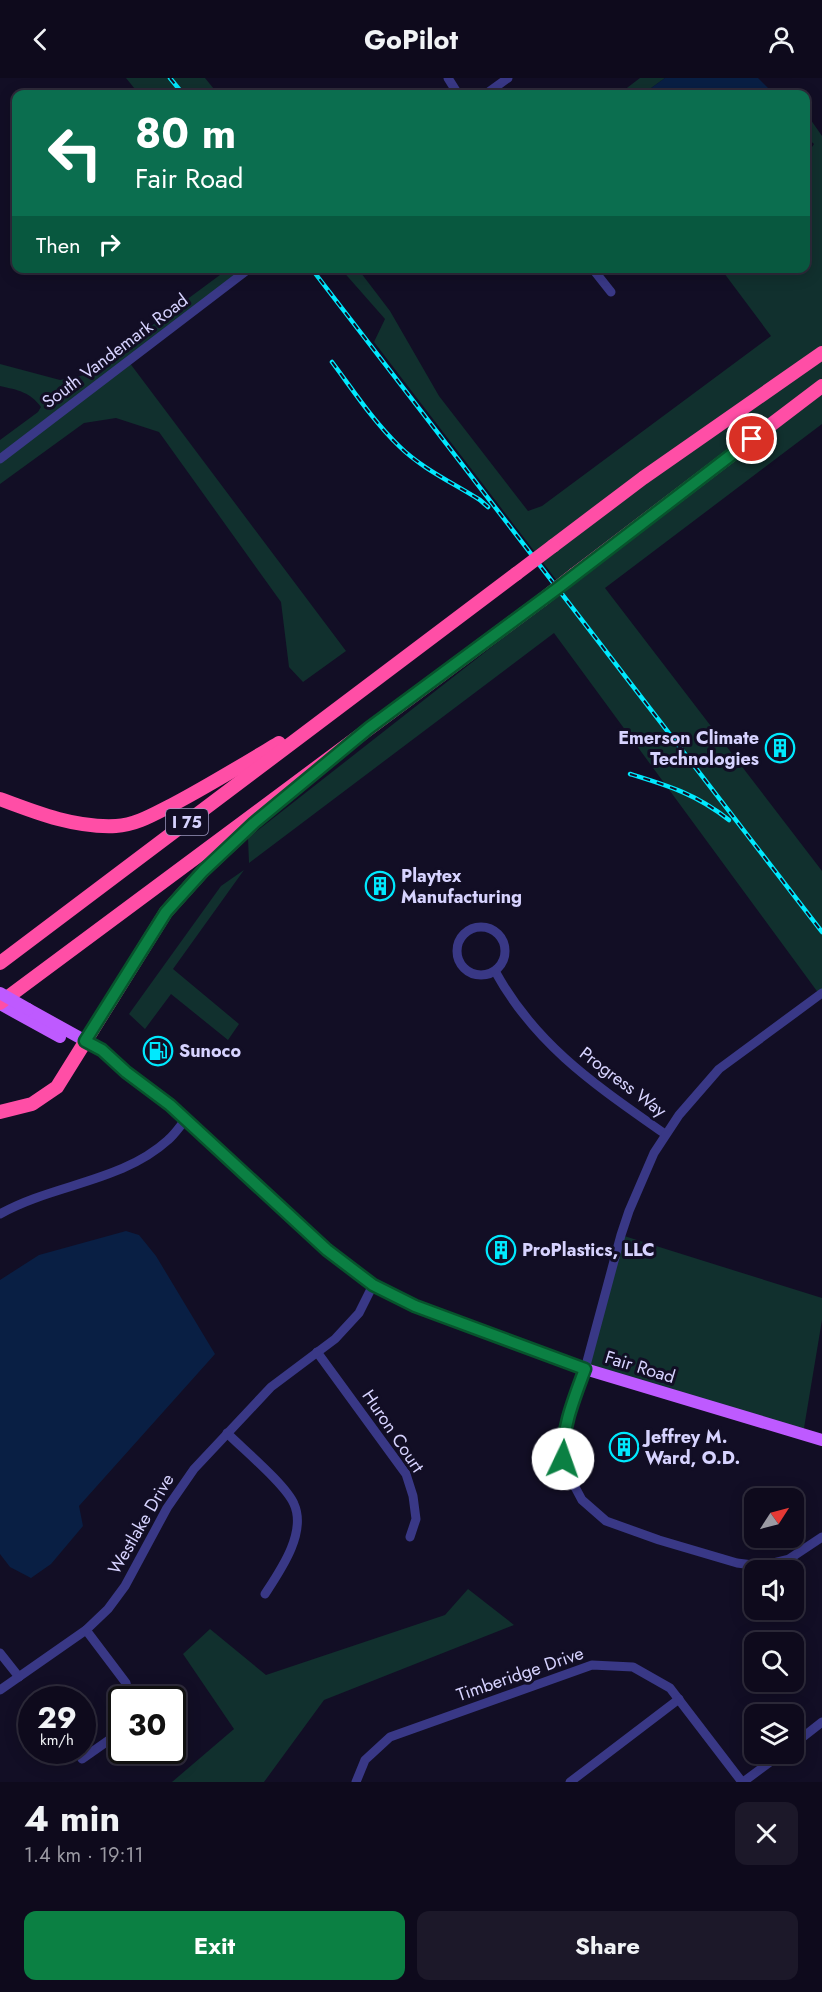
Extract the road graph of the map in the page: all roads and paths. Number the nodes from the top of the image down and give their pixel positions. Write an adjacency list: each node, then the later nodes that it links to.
1 (508, 78): 2 (street)
2 (492, 90)
3 (243, 273): 8 (street, South Vandemark Road)
4 (596, 273): 5 (street)
5 (610, 292)
6 (822, 352): 9 (highway, I 75, bridge)
7 (822, 386): 10 (highway, I 75, bridge)
8 (0, 459)
9 (374, 681): 11 (highway); 12 (highway, I 75)
10 (369, 728): 16 (highway, I 75); 18 (highway)
11 (0, 799)
12 (0, 963)
13 (495, 971): 13 (street); 21 (street, Progress Way)
14 (0, 993): 17 (main road, Fair Road, bridge)
15 (822, 993): 21 (street)
16 (0, 1004): 17 (main road, Fair Road)
17 (24, 1012): 18 (main road, Fair Road)
18 (83, 1044): 19 (highway); 20 (main road, Fair Road)
19 (0, 1112)
20 (186, 1119): 22 (street); 23 (main road, Fair Road)
21 (665, 1134): 25 (street)
22 (0, 1214)
23 (373, 1285): 24 (street, Westlake Drive); 25 (main road, Fair Road)
24 (317, 1352): 26 (street, Westlake Drive); 29 (street, Huron Court)
25 (585, 1369): 27 (main road, Fair Road); 28 (street)
26 (227, 1433): 30 (street); 31 (street, Westlake Drive)
27 (822, 1440)
28 (822, 1536)
29 (410, 1537)
30 (265, 1594)
31 (86, 1630): 33 (street, Westlake Drive); 34 (street)
32 (0, 1653): 33 (street)
33 (19, 1677): 35 (street, Westlake Drive)
34 (127, 1686)
35 (0, 1690)
36 (679, 1699): 40 (street, Timberidge Drive); 41 (street); 42 (street, Timberidge Drive)
37 (822, 1722): 38 (street)
38 (804, 1736)
39 (767, 1764): 42 (street)
40 (356, 1782)
41 (570, 1782)
42 (743, 1782)

